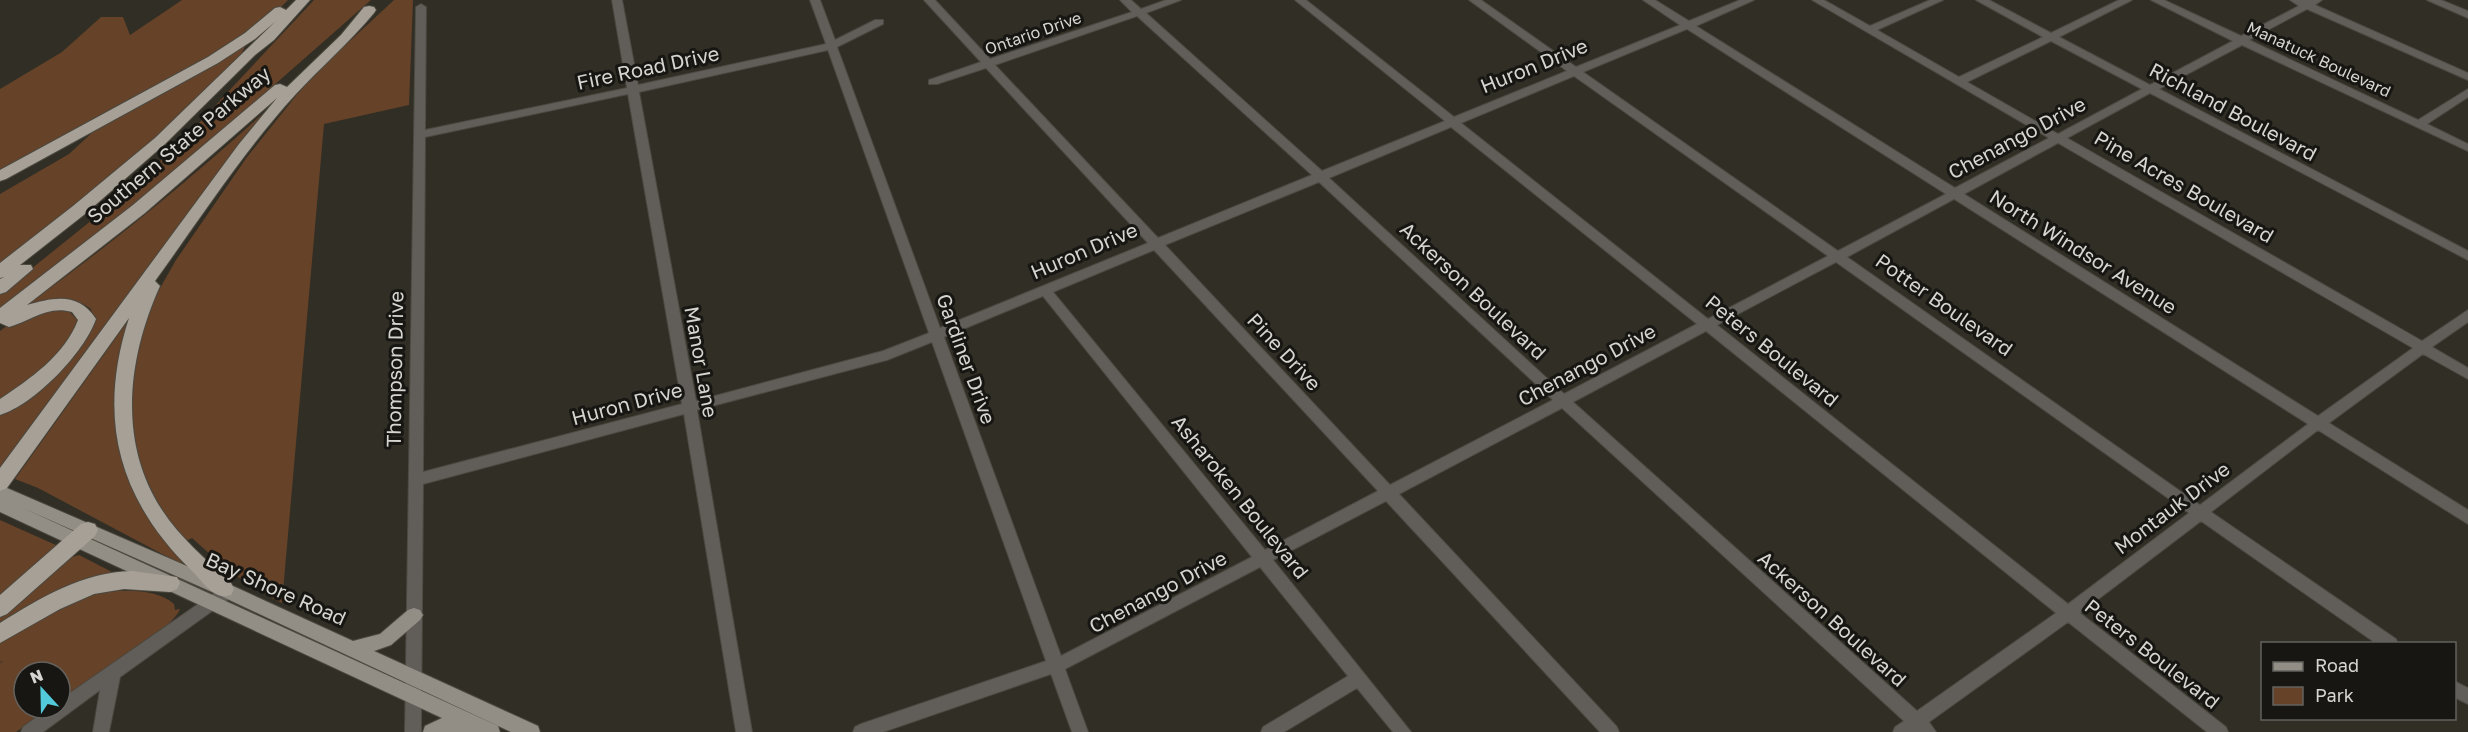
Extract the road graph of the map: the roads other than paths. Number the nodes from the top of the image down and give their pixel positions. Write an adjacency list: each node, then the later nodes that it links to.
1 (291, 0): 43 (highway)
2 (303, 0): 27 (highway, Southern State Parkway)
3 (617, 0): 36 (street, Manor Lane)
4 (815, 0): 29 (street, Gardiner Drive)
5 (929, 0): 30 (street, Pine Drive)
6 (1125, 0): 21 (street, Ackerson Boulevard)
7 (1176, 0): 21 (street, Ontario Drive)
8 (1300, 0): 38 (street, Peters Boulevard)
9 (1474, 0): 31 (street, Potter Boulevard)
10 (1648, 0): 24 (street, North Windsor Avenue)
11 (1749, 0): 24 (street, Huron Drive)
12 (1817, 0): 25 (street, Pine Acres Boulevard)
13 (1938, 0): 25 (street)
14 (1981, 0): 26 (street, Richland Boulevard)
15 (2127, 0): 26 (street)
16 (2156, 0): 28 (street, Manatuck Boulevard)
17 (2432, 0): 22 (street)
18 (2307, 2): 28 (street, Chenango Drive); 32 (street)
19 (375, 5): 46 (highway); 54 (highway, Southern State Parkway)
20 (421, 7): 40 (street, Thompson Drive)
21 (1139, 13): 30 (street, Ontario Drive); 44 (street, Ackerson Boulevard)
22 (2468, 15)
23 (879, 22): 29 (street, Fire Road Drive)
24 (1687, 25): 31 (street, Huron Drive); 45 (street, North Windsor Avenue)
25 (1869, 30): 33 (street, Pine Acres Boulevard)
26 (2051, 37): 33 (street); 35 (street, Richland Boulevard)
27 (269, 38): 50 (highway, Southern State Parkway); 51 (highway, Southern State Parkway)
28 (2241, 41): 35 (street, Chenango Drive); 39 (street, Manatuck Boulevard)
29 (831, 46): 36 (street, Fire Road Drive); 57 (street, Gardiner Drive)
30 (987, 64): 34 (street, Ontario Drive); 47 (street, Pine Drive)
31 (1575, 71): 38 (street, Huron Drive); 48 (street, Potter Boulevard)
32 (2468, 77)
33 (1960, 81): 41 (street, Pine Acres Boulevard)
34 (933, 82)
35 (2150, 89): 41 (street, Chenango Drive); 49 (street, Richland Boulevard)
36 (633, 90): 40 (street, Fire Road Drive); 62 (street, Manor Lane)
37 (2468, 92): 39 (street)
38 (1453, 121): 44 (street, Huron Drive); 55 (street, Peters Boulevard)
39 (2418, 124): 42 (street, Manatuck Boulevard)
40 (418, 135): 64 (street, Thompson Drive)
41 (2058, 138): 45 (street, Chenango Drive); 58 (street, Pine Acres Boulevard)
42 (2468, 148)
43 (0, 176)
44 (1319, 176): 47 (street, Huron Drive); 60 (street, Ackerson Boulevard)
45 (1953, 193): 48 (street, Chenango Drive); 63 (street, North Windsor Avenue)
46 (192, 218): 65 (highway); 75 (highway)
47 (1155, 243): 52 (street, Huron Drive); 67 (street, Pine Drive)
48 (1838, 256): 55 (street, Chenango Drive); 70 (street, Potter Boulevard)
49 (2468, 256)
50 (0, 272)
51 (0, 288)
52 (1044, 289): 57 (street, Huron Drive); 73 (street, Asharoken Boulevard)
53 (2468, 315): 58 (street, Montauk Drive)
54 (0, 317)
55 (1707, 323): 60 (street, Chenango Drive); 77 (street, Peters Boulevard)
56 (0, 326): 61 (highway)
57 (937, 335): 62 (street, Huron Drive); 82 (street, Gardiner Drive)
58 (2424, 349): 59 (street, Pine Acres Boulevard); 63 (street, Montauk Drive)
59 (2468, 374)
60 (1563, 401): 67 (street, Chenango Drive); 86 (street, Ackerson Boulevard)
61 (0, 408)
62 (690, 408): 64 (street, Huron Drive); 94 (street, Manor Lane)
63 (2317, 424): 70 (street, Montauk Drive); 71 (street, North Windsor Avenue)
64 (415, 480): 78 (street, Thompson Drive)
65 (0, 483)
66 (0, 491): 69 (main road, Bay Shore Road)
67 (1389, 492): 73 (street, Chenango Drive); 99 (street, Pine Drive)
68 (0, 505): 69 (main road, Bay Shore Road)
69 (25, 509): 72 (main road, Bay Shore Road)
70 (2201, 513): 77 (street, Montauk Drive); 80 (street, Potter Boulevard)
71 (2468, 518)
72 (82, 535): 74 (main road, Bay Shore Road); 75 (main road, Bay Shore Road); 76 (highway)
73 (1263, 559): 82 (street, Chenango Drive); 84 (street, Asharoken Boulevard)
74 (170, 583): 75 (main road, Bay Shore Road); 79 (highway)
75 (221, 594): 81 (main road, Bay Shore Road); 83 (street); 85 (main road, Bay Shore Road)
76 (0, 609)
77 (2068, 613): 86 (street, Montauk Drive); 102 (street, Peters Boulevard)
78 (414, 615): 81 (main road); 85 (street, Thompson Drive)
79 (0, 633)
80 (2387, 642)
81 (352, 649): 85 (main road, Bay Shore Road)
82 (1056, 665): 95 (street, Chenango Drive); 96 (street, Gardiner Drive)
83 (112, 673): 88 (street); 89 (street)
84 (1360, 678): 97 (street); 98 (street, Asharoken Boulevard)
85 (414, 687): 87 (main road, Bay Shore Road); 90 (street, Thompson Drive); 93 (main road, Bay Shore Road)
86 (1916, 721): 100 (street, Montauk Drive); 101 (street, Ackerson Boulevard)
87 (469, 722): 91 (main road); 92 (main road, Bay Shore Road)
88 (29, 732)
89 (101, 732)
90 (413, 732)
91 (432, 732)
92 (491, 732)
93 (531, 732)
94 (744, 732)
95 (861, 732)
96 (1080, 732)
97 (1269, 732)
98 (1403, 732)
99 (1611, 732)
100 (1901, 732)
101 (1928, 732)
102 (2220, 732)

